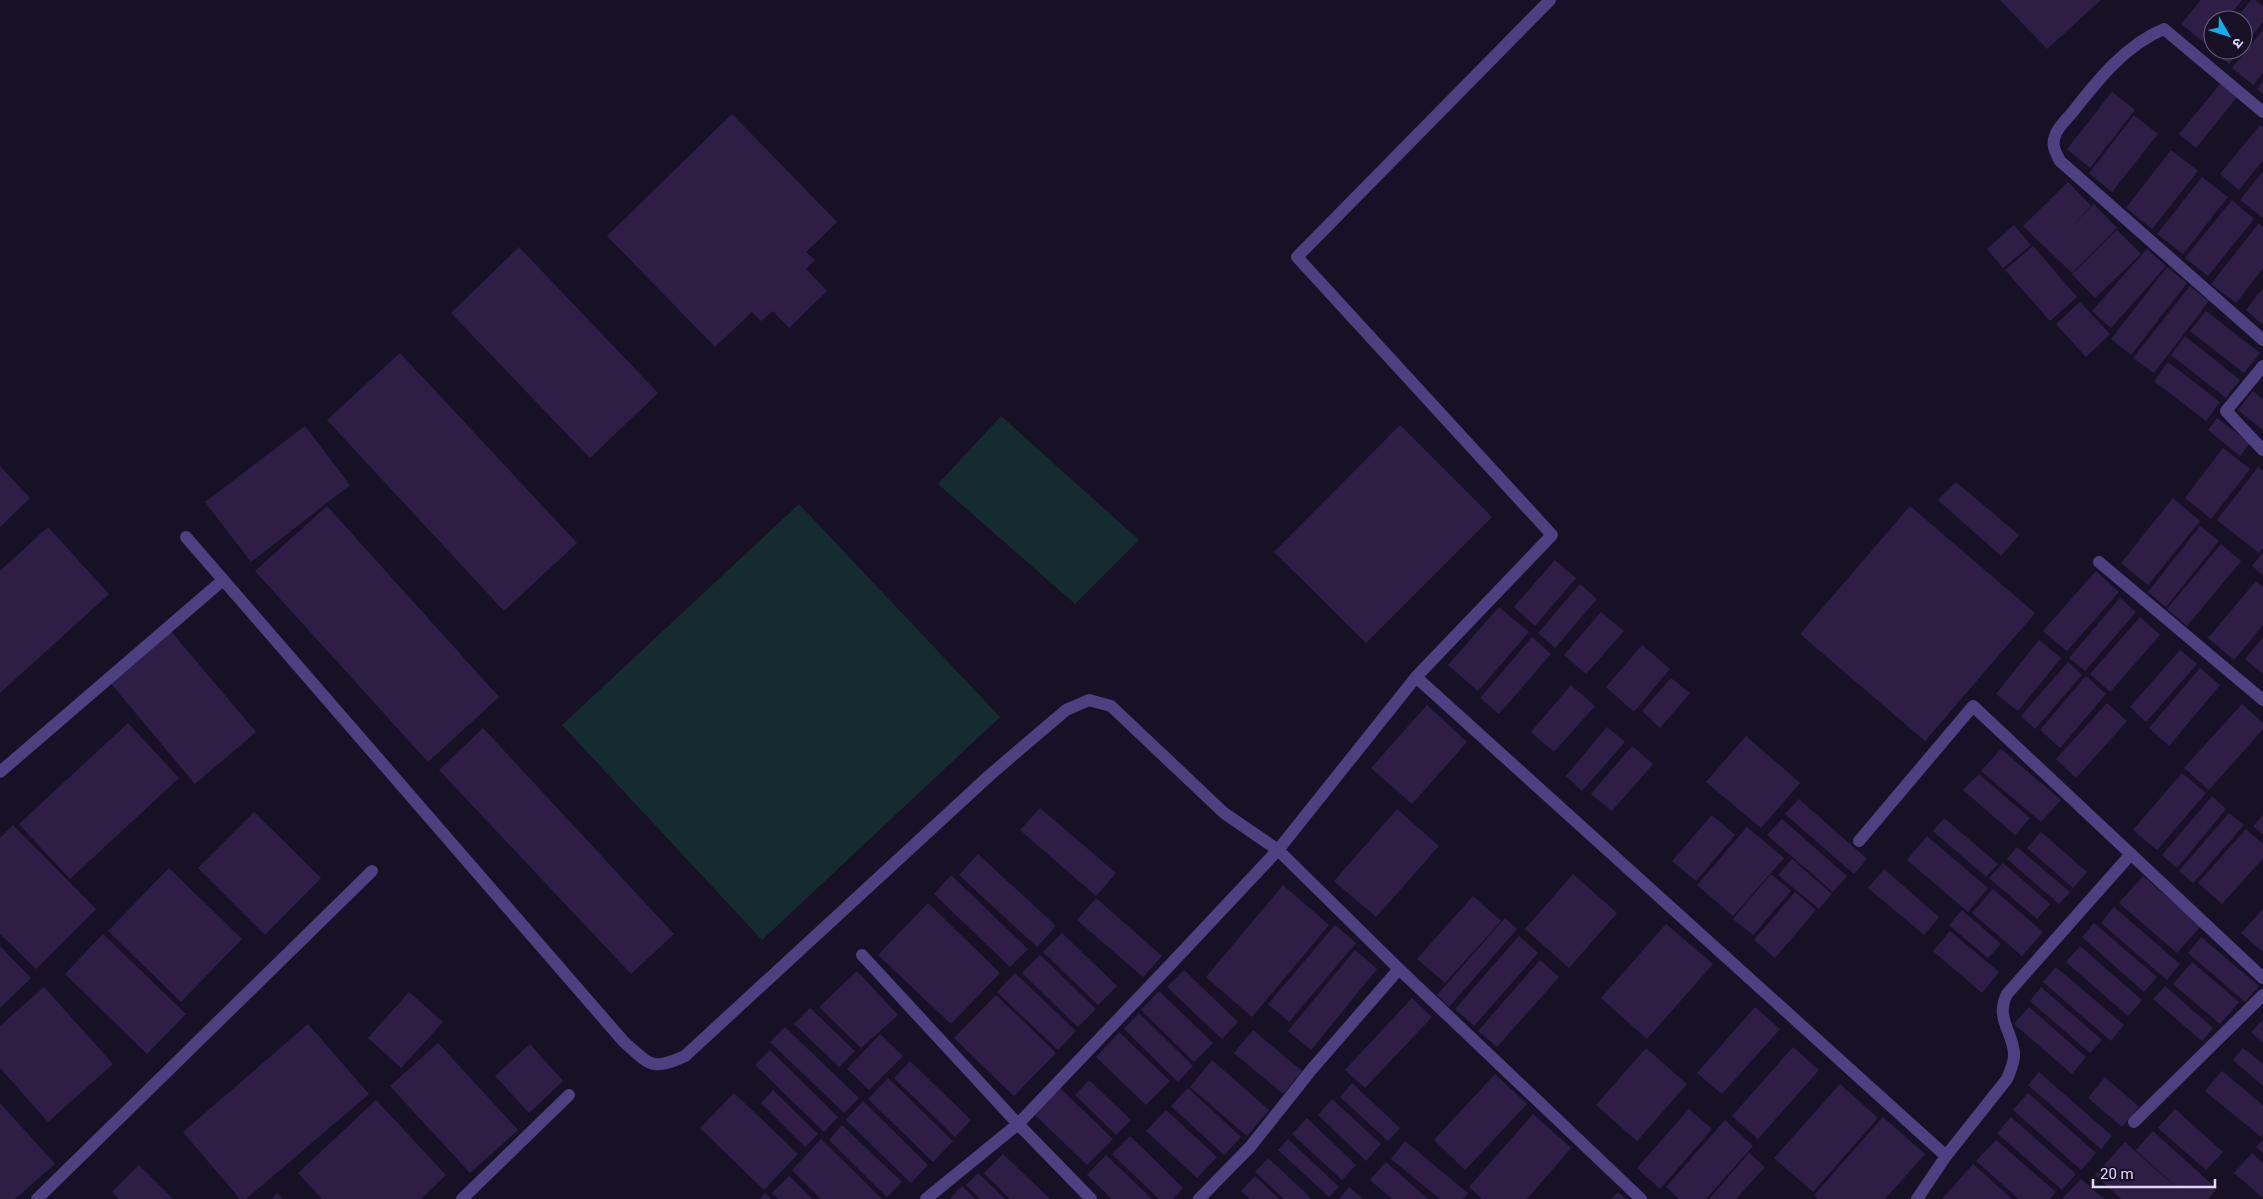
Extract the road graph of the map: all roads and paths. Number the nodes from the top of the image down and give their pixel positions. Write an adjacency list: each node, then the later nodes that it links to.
1 (1550, 0): 9 (street)
2 (2263, 112): 3 (street)
3 (2263, 340)
4 (2263, 366): 5 (street)
5 (2263, 450)
6 (186, 537): 8 (street)
7 (2099, 562): 10 (street)
8 (223, 580): 11 (street); 13 (street)
9 (1416, 677): 13 (street); 23 (street)
10 (2263, 700)
11 (0, 772)
12 (1858, 841): 14 (street)
13 (1278, 850): 17 (street); 22 (street)
14 (2131, 854): 18 (street); 23 (street)
15 (372, 871): 24 (street)
16 (862, 955): 22 (street)
17 (1399, 969): 28 (street); 29 (street)
18 (2263, 978)
19 (2263, 994): 21 (street)
20 (569, 1095): 25 (street)
21 (2134, 1122)
22 (1018, 1124): 26 (street); 27 (street)
23 (1946, 1156): 30 (street)
24 (37, 1199)
25 (462, 1199)
26 (926, 1199)
27 (1091, 1199)
28 (1199, 1199)
29 (1641, 1199)
30 (1917, 1199)

